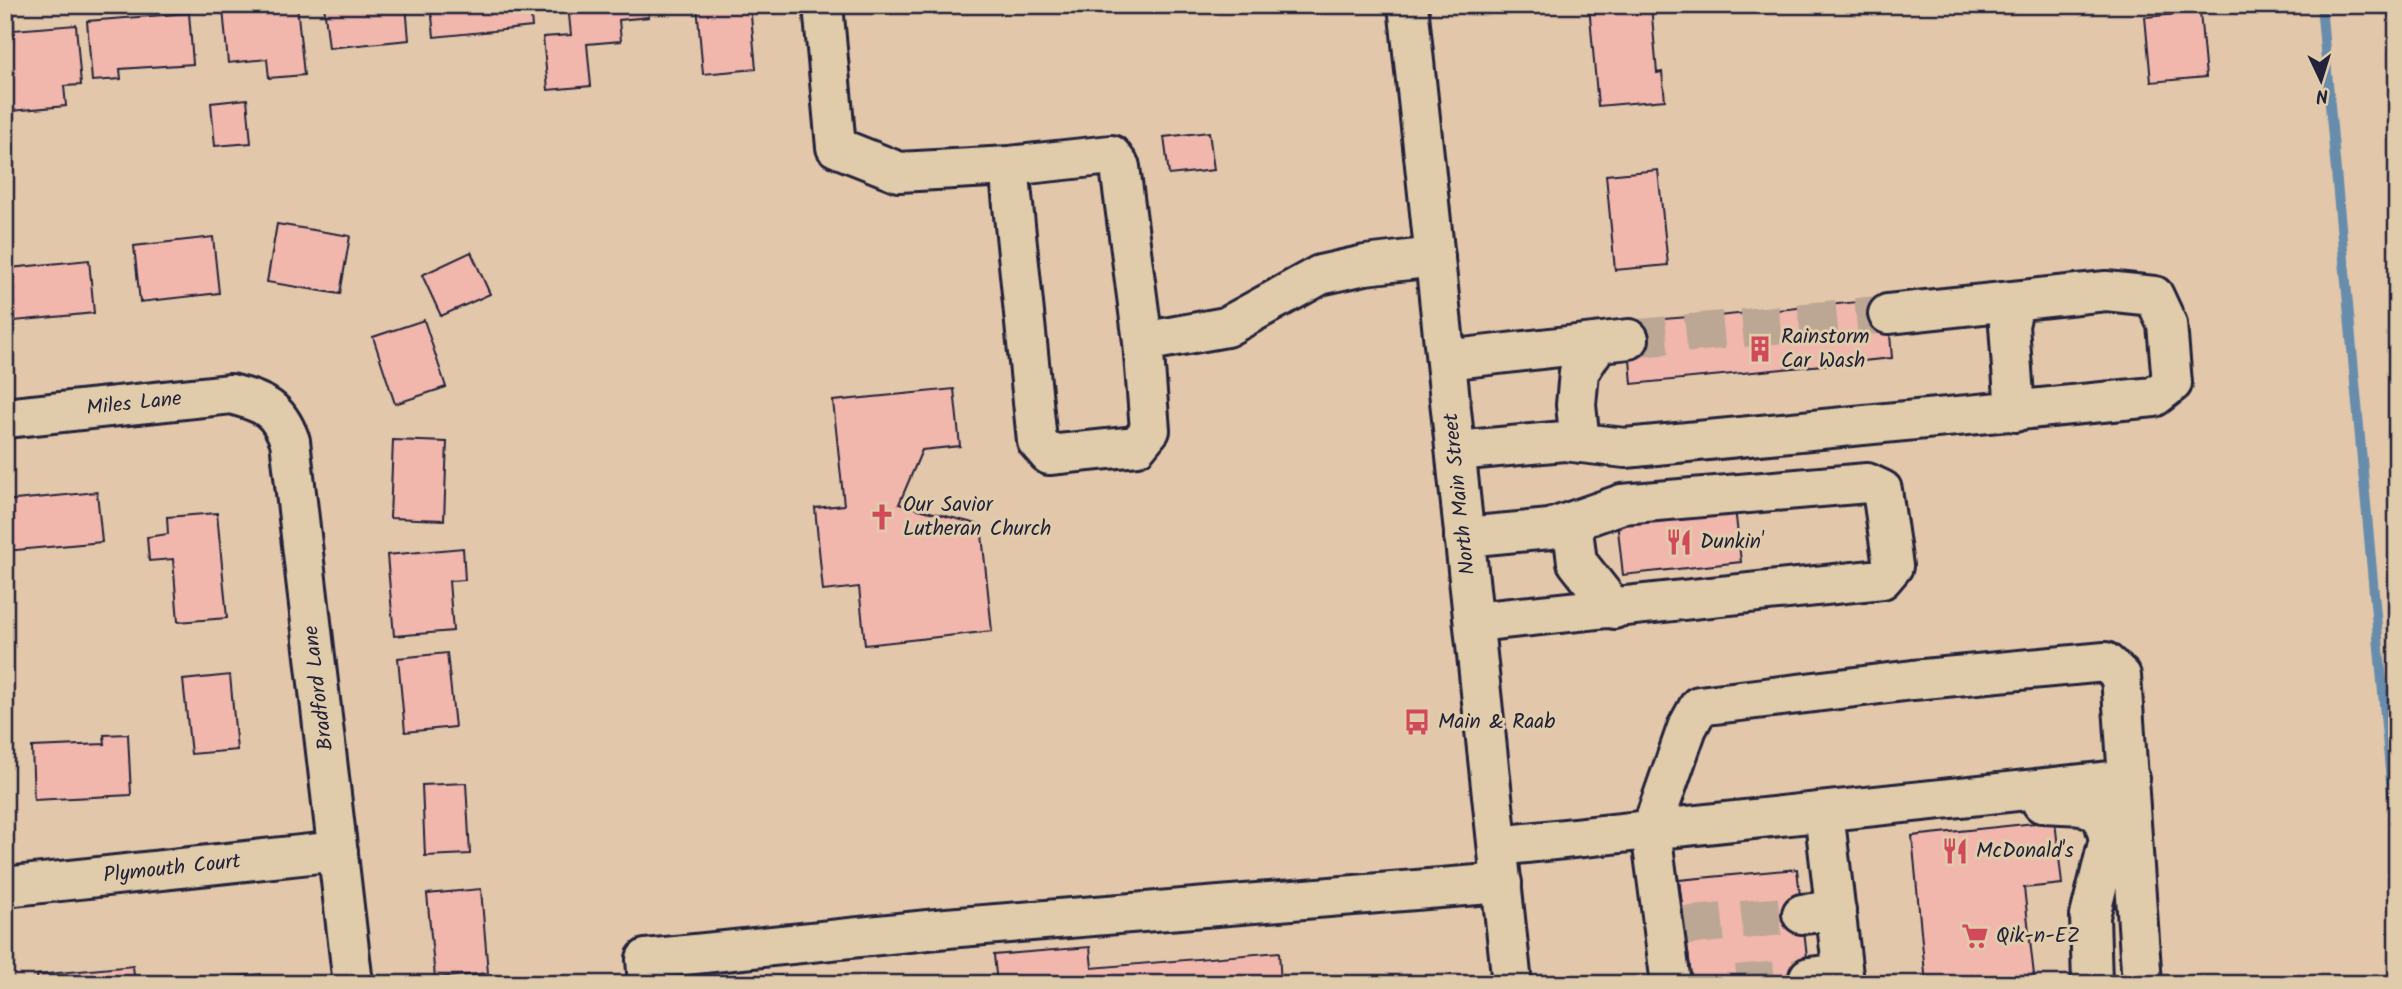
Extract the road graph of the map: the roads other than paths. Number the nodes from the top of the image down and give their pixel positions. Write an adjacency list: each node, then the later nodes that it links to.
1 (823, 5): 3 (street)
2 (1408, 5): 4 (street, North Main Street)
3 (1009, 166): 7 (street); 7 (street)
4 (1435, 257): 7 (street); 8 (street, North Main Street)
5 (2015, 301): 6 (street); 10 (street); 10 (street)
6 (1888, 314)
7 (1143, 342)
8 (1446, 360): 12 (street); 13 (street, North Main Street)
9 (261, 403): 11 (street, Miles Lane); 22 (street, Bradford Lane)
10 (2015, 412): 12 (street)
11 (5, 418)
12 (1580, 443): 13 (street)
13 (1456, 451): 15 (street, North Main Street)
14 (1572, 522): 15 (street); 16 (street); 16 (street)
15 (1464, 537): 17 (street, North Main Street)
16 (1614, 609): 17 (street)
17 (1474, 622): 23 (street, North Main Street)
18 (2130, 779): 19 (street); 21 (street); 31 (street)
19 (1881, 806): 20 (street); 30 (street)
20 (1824, 812): 21 (street); 25 (street)
21 (1651, 831): 23 (street); 29 (street)
22 (338, 851): 24 (street, Plymouth Court); 26 (street, Bradford Lane)
23 (1500, 865): 27 (street); 28 (street, North Main Street)
24 (5, 887)
25 (1832, 978)
26 (353, 984)
27 (648, 984)
28 (1512, 984)
29 (1671, 984)
30 (2092, 984)
31 (2142, 984)

